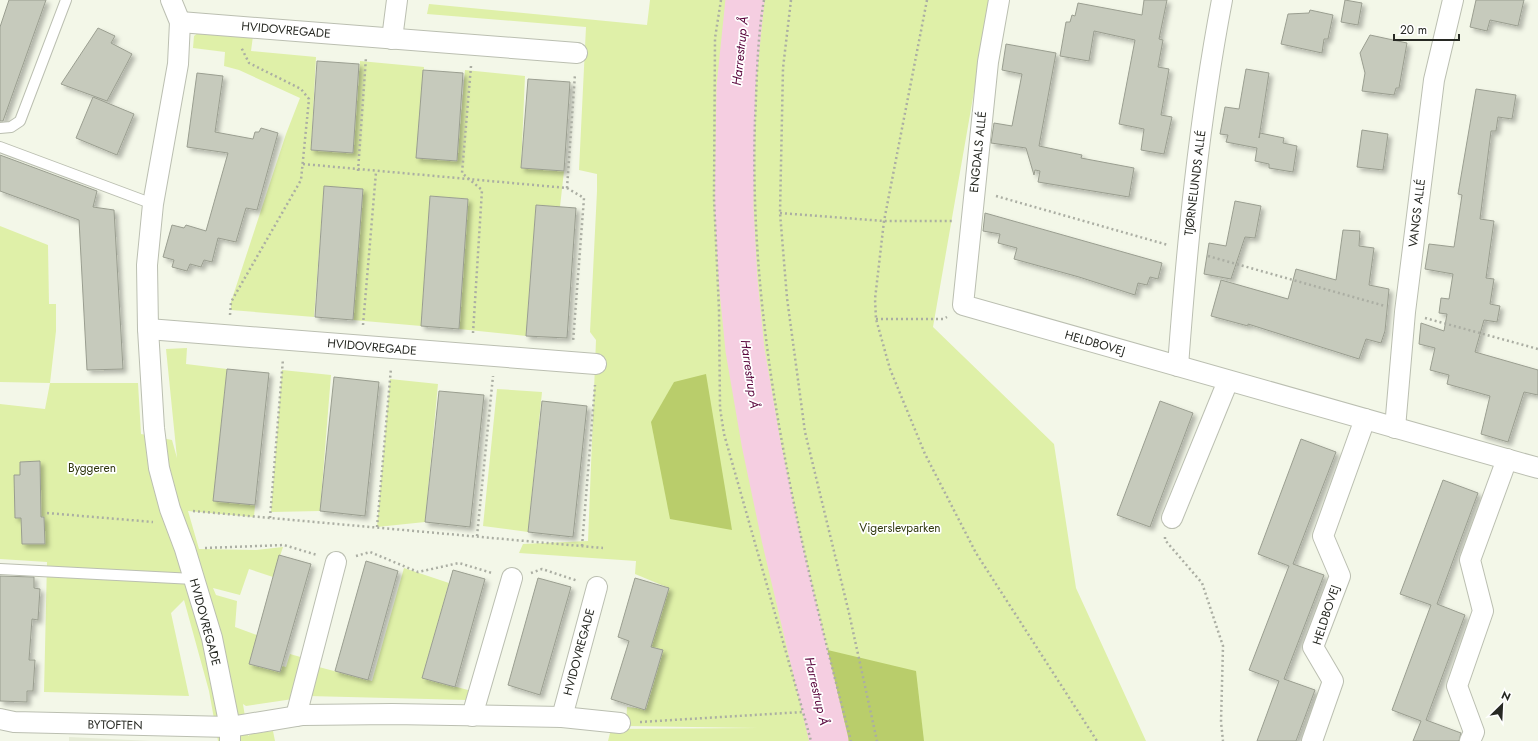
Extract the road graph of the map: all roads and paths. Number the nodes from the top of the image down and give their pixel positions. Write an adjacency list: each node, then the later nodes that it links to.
1 (66, 0): 17 (lane)
2 (171, 0): 11 (street, HVIDOVREGADE)
3 (397, 0): 14 (street)
4 (721, 0): 63 (path)
5 (764, 0): 71 (path)
6 (791, 0): 26 (path)
7 (927, 0): 28 (path)
8 (999, 0): 24 (street, ENGDALS ALLÉ)
9 (1222, 0): 29 (street, TJØRNELUNDS ALLÉ)
10 (1453, 0): 31 (street, VANGS ALLÉ)
11 (180, 22): 12 (street, HVIDOVREGADE); 25 (street, HVIDOVREGADE)
12 (231, 26): 13 (street, HVIDOVREGADE); 19 (path)
13 (368, 36): 14 (street, HVIDOVREGADE); 20 (path)
14 (392, 38): 15 (street, HVIDOVREGADE)
15 (473, 45): 16 (street, HVIDOVREGADE); 22 (path)
16 (576, 53): 23 (path)
17 (0, 128)
18 (0, 147): 25 (lane)
19 (303, 164): 20 (path); 34 (path)
20 (358, 171): 21 (path)
21 (376, 172): 22 (path); 36 (path)
22 (472, 181): 23 (path); 39 (path)
23 (567, 188): 41 (path)
24 (974, 190): 27 (street, ENGDALS ALLÉ); 29 (path)
25 (153, 204): 33 (street, HVIDOVREGADE)
26 (780, 213): 28 (path); 72 (path)
27 (972, 220): 28 (path); 30 (street, ENGDALS ALLÉ)
28 (884, 221): 32 (path)
29 (1187, 250): 31 (path); 43 (street, TJØRNELUNDS ALLÉ)
30 (963, 305): 32 (path); 43 (street, HELDBOVEJ)
31 (1405, 312): 38 (path); 46 (street, VANGS ALLÉ)
32 (876, 319): 73 (path)
33 (148, 329): 34 (street, HVIDOVREGADE); 50 (street, HVIDOVREGADE)
34 (229, 335): 35 (street, HVIDOVREGADE)
35 (285, 340): 36 (street, HVIDOVREGADE); 51 (path)
36 (361, 346): 37 (street, HVIDOVREGADE)
37 (392, 349): 39 (street, HVIDOVREGADE); 53 (path)
38 (1538, 349)
39 (471, 355): 40 (street, HVIDOVREGADE)
40 (495, 357): 41 (street, HVIDOVREGADE); 54 (path)
41 (572, 362): 42 (street, HVIDOVREGADE)
42 (596, 364): 55 (path)
43 (1178, 366): 44 (street, HELDBOVEJ)
44 (1228, 381): 45 (street, HELDBOVEJ); 52 (street)
45 (1365, 419): 46 (street, HELDBOVEJ); 75 (street, HELDBOVEJ)
46 (1395, 428): 47 (street, HELDBOVEJ)
47 (1507, 459): 48 (street, HELDBOVEJ); 76 (street)
48 (1538, 468)
49 (46, 513): 50 (path)
50 (173, 516): 51 (path); 57 (street, HVIDOVREGADE)
51 (270, 518): 53 (path)
52 (1172, 518): 74 (path)
53 (377, 527): 54 (path)
54 (477, 536): 55 (path)
55 (582, 546): 56 (path)
56 (604, 548)
57 (185, 549): 58 (path); 60 (street, HVIDOVREGADE)
58 (336, 562): 61 (path); 64 (street)
59 (0, 569): 60 (lane)
60 (194, 578): 69 (street, HVIDOVREGADE)
61 (512, 578): 62 (path); 65 (street)
62 (597, 587): 66 (street, HVIDOVREGADE)
63 (803, 712): 68 (path); 70 (path)
64 (296, 716): 65 (street); 69 (street)
65 (472, 716): 66 (street)
66 (562, 717): 68 (street)
67 (0, 719): 69 (street, BYTOFTEN)
68 (620, 723)
69 (230, 734)
70 (811, 741)
71 (851, 741)
72 (878, 741)
73 (1097, 741)
74 (1223, 741)
75 (1312, 741)
76 (1470, 741)

